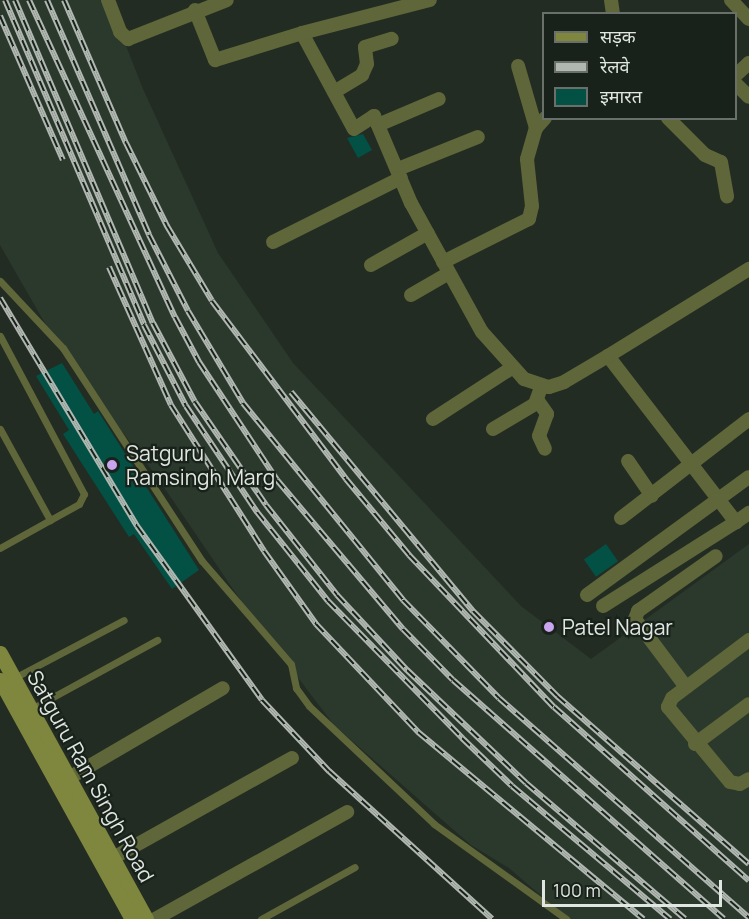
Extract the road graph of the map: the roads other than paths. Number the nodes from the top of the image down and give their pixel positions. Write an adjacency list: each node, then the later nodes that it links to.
1 (108, 0): 5 (street)
2 (227, 0): 5 (street)
3 (430, 0): 7 (street)
4 (731, 0): 6 (street)
5 (195, 10): 7 (street)
6 (749, 19)
7 (302, 33): 13 (street)
8 (392, 39): 13 (street)
9 (749, 63): 11 (street)
10 (518, 66): 17 (street)
11 (737, 73)
12 (737, 86): 14 (street)
13 (334, 92): 18 (street)
14 (749, 97)
15 (439, 99): 18 (street)
16 (670, 120): 21 (street)
17 (541, 123): 25 (street)
18 (378, 125): 20 (street)
19 (478, 137): 20 (street)
20 (400, 174): 22 (street); 23 (street)
21 (727, 196)
22 (428, 233): 24 (street); 25 (street)
23 (273, 242)
24 (371, 266)
25 (446, 267): 28 (street); 31 (street)
26 (749, 269): 30 (street)
27 (0, 281): 72 (lane)
28 (411, 295)
29 (0, 336): 46 (lane)
30 (608, 357): 32 (street); 40 (street)
31 (513, 367): 32 (street); 34 (street)
32 (542, 386): 33 (street)
33 (538, 401): 37 (street); 38 (street)
34 (433, 419)
35 (749, 419): 40 (street)
36 (0, 429): 46 (lane)
37 (493, 429)
38 (545, 449)
39 (628, 461): 42 (street)
40 (691, 464): 42 (street); 43 (street)
41 (749, 477): 43 (street)
42 (652, 496): 45 (street)
43 (718, 500): 47 (street); 50 (street)
44 (749, 513): 47 (street)
45 (621, 518)
46 (50, 520): 48 (lane)
47 (736, 522): 51 (street)
48 (0, 548)
49 (716, 556): 57 (street)
50 (587, 595)
51 (603, 606)
52 (124, 620): 56 (lane)
53 (157, 640): 60 (lane)
54 (749, 640): 57 (street)
55 (0, 653): 56 (street, Satguru Ram Singh Road)
56 (7, 679): 60 (street, Satguru Ram Singh Road); 68 (street, Satguru Ram Singh Road)
57 (686, 687): 61 (street)
58 (223, 688): 63 (street)
59 (749, 704): 61 (street)
60 (31, 709): 63 (street, Satguru Ram Singh Road)
61 (695, 744): 64 (street)
62 (292, 758): 66 (street)
63 (69, 778): 66 (street, Satguru Ram Singh Road)
64 (749, 779)
65 (347, 812): 70 (street)
66 (113, 858): 69 (street, Satguru Ram Singh Road)
67 (355, 867): 71 (lane)
68 (132, 919)
69 (146, 919)
70 (155, 919)
71 (261, 919)
72 (566, 919)

